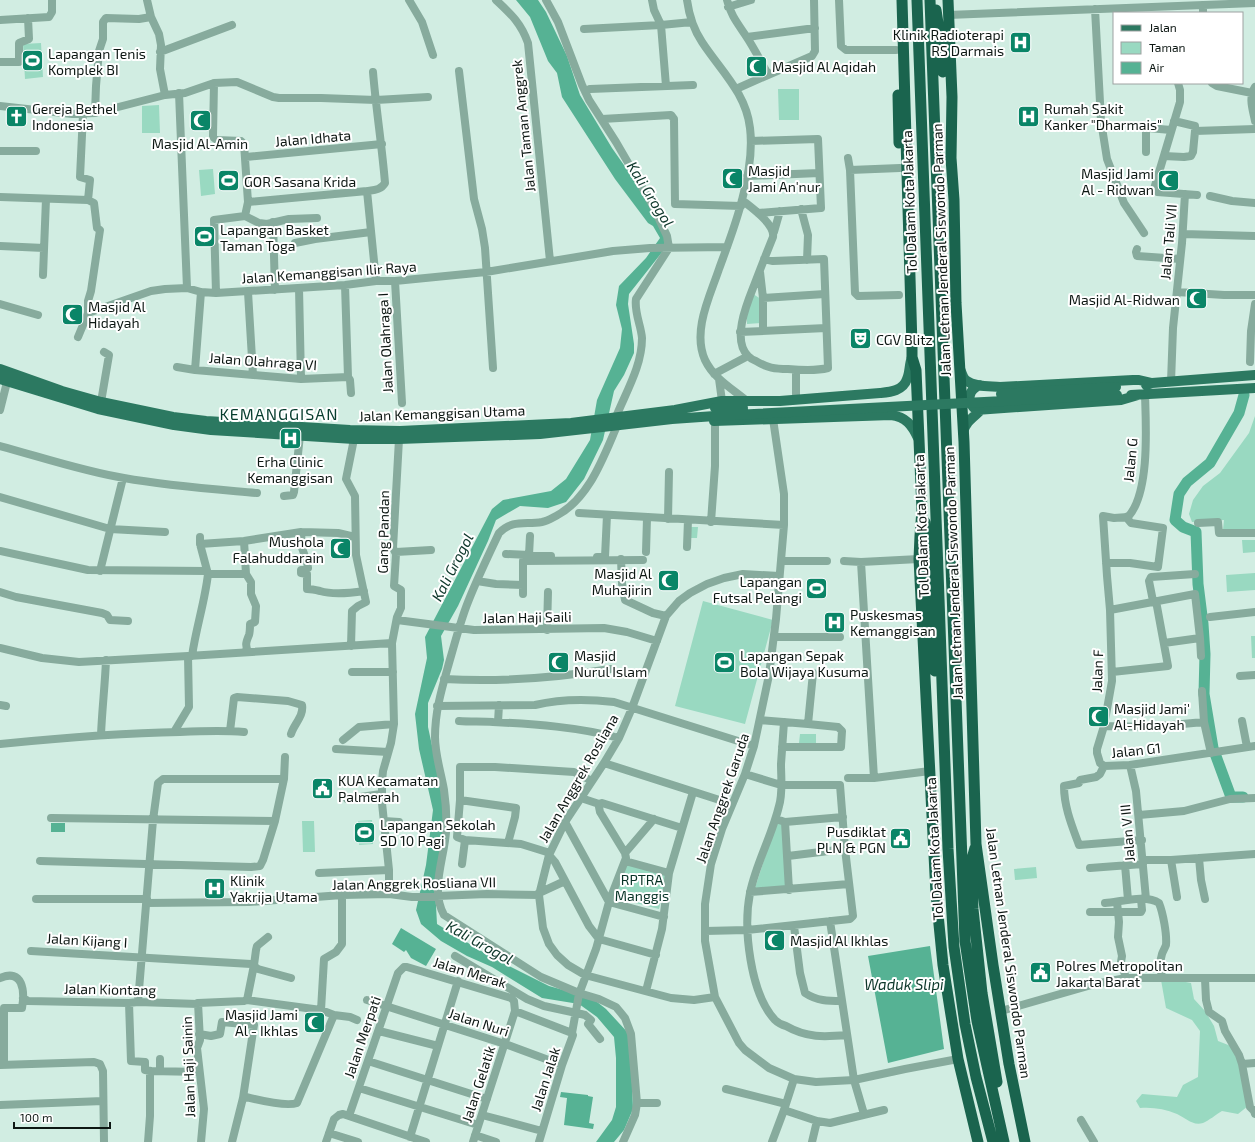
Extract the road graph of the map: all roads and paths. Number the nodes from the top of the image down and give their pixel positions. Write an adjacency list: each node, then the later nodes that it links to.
1 (52, 0): 23 (street)
2 (147, 0): 22 (street)
3 (409, 0): 33 (street)
4 (496, 0): 106 (street, Jalan Taman Anggrek)
5 (546, 0): 55 (street)
6 (652, 0): 27 (street)
7 (686, 0): 25 (street)
8 (751, 0): 16 (street)
9 (814, 0): 28 (street)
10 (839, 0): 31 (street)
11 (895, 0): 31 (highway)
12 (902, 0): 52 (highway, Jalan Letnan Jenderal Siswondo Parman)
13 (917, 0): 75 (highway, Tol Dalam Kota Jakarta)
14 (931, 0): 69 (highway); 74 (highway, Tol Dalam Kota Jakarta)
15 (948, 0): 21 (highway, Jalan Letnan Jenderal Siswondo Parman)
16 (727, 3): 30 (street)
17 (1255, 3): 19 (street)
18 (1096, 9): 20 (street); 21 (street); 94 (street)
19 (1203, 9): 20 (street)
20 (1149, 10)
21 (948, 15): 69 (highway, Jalan Letnan Jenderal Siswondo Parman)
22 (151, 17): 32 (street); 53 (street)
23 (28, 18): 24 (street); 34 (street)
24 (0, 20)
25 (692, 22): 27 (street); 44 (street)
26 (232, 25): 32 (street)
27 (660, 25): 29 (street); 42 (street)
28 (814, 28): 30 (street); 37 (street)
29 (584, 29)
30 (747, 37): 37 (street)
31 (896, 50): 52 (highway)
32 (160, 52): 47 (street)
33 (433, 55)
34 (0, 62)
35 (459, 71): 108 (street)
36 (373, 72): 49 (street)
37 (768, 74): 44 (street)
38 (214, 83): 46 (street); 49 (street); 67 (street)
39 (1178, 84): 57 (street)
40 (1214, 84): 45 (street)
41 (693, 85): 42 (street)
42 (666, 86): 43 (street)
43 (590, 89)
44 (736, 89): 61 (street)
45 (1253, 90): 50 (street)
46 (179, 93): 47 (street); 113 (street)
47 (165, 95): 53 (street)
48 (428, 98): 49 (street)
49 (376, 100): 62 (street)
50 (1253, 103): 56 (street)
51 (0, 106): 54 (street)
52 (902, 109): 70 (highway); 124 (highway, Jalan Letnan Jenderal Siswondo Parman)
53 (95, 113): 54 (street)
54 (82, 114): 82 (street)
55 (602, 119): 85 (street); 101 (street)
56 (1255, 121)
57 (1174, 122): 59 (street); 60 (street)
58 (1255, 129): 60 (street)
59 (1171, 130): 65 (street); 66 (street)
60 (1195, 131): 66 (street)
61 (751, 141): 72 (street); 73 (street)
62 (382, 144): 67 (street, Jalan Idhata); 76 (street)
63 (0, 151): 64 (street)
64 (36, 151)
65 (1146, 152)
66 (1164, 156): 77 (street)
67 (246, 157): 83 (street)
68 (848, 158): 71 (street)
69 (951, 158): 137 (highway, Jalan Letnan Jenderal Siswondo Parman)
70 (900, 168): 71 (street); 124 (highway)
71 (850, 170): 121 (street)
72 (819, 173): 73 (street); 86 (street)
73 (747, 176): 85 (street)
74 (937, 181): 75 (highway); 428 (highway, Tol Dalam Kota Jakarta)
75 (923, 182): 252 (highway, Tol Dalam Kota Jakarta)
76 (366, 191): 83 (street); 92 (street)
77 (1185, 194): 78 (street); 95 (street, Jalan Tali VII)
78 (1197, 195)
79 (1210, 196): 84 (street)
80 (0, 197): 81 (street)
81 (46, 199): 82 (street); 100 (street)
82 (88, 200): 127 (street)
83 (248, 202): 89 (street)
84 (1255, 202)
85 (742, 203): 88 (street); 99 (street)
86 (801, 209): 87 (street); 105 (street)
87 (780, 211): 88 (street); 93 (street)
88 (758, 213): 93 (street)
89 (245, 216): 91 (street); 119 (street)
90 (317, 218): 91 (street)
91 (274, 222): 115 (street)
92 (371, 232): 97 (street); 111 (street)
93 (774, 232): 103 (street)
94 (1144, 233)
95 (1183, 234): 96 (street); 104 (street, Jalan Tali VII)
96 (1255, 236)
97 (295, 243)
98 (0, 246): 100 (street)
99 (727, 247): 101 (street, Jalan Kemanggisan Ilir Raya); 146 (street)
100 (44, 248): 109 (street)
101 (667, 248): 106 (street, Jalan Kemanggisan Ilir Raya); 167 (street)
102 (1137, 249): 104 (street)
103 (764, 259): 105 (street); 107 (street)
104 (1180, 259): 118 (street, Jalan Tali VII)
105 (807, 260): 120 (street)
106 (550, 261): 108 (street, Jalan Kemanggisan Ilir Raya)
107 (760, 270): 123 (street); 131 (street)
108 (486, 272): 110 (street, Jalan Kemanggisan Ilir Raya); 139 (street)
109 (43, 275)
110 (395, 281): 111 (street, Jalan Kemanggisan Ilir Raya); 160 (street, Jalan Olahraga I)
111 (376, 282): 112 (street, Jalan Kemanggisan Ilir Raya)
112 (345, 286): 114 (street, Jalan Kemanggisan Ilir Raya); 145 (street)
113 (187, 288): 116 (street, Jalan Kemanggisan Ilir Raya); 127 (street, Jalan Kemanggisan Ilir Raya)
114 (299, 288): 115 (street, Jalan Kemanggisan Ilir Raya); 147 (street)
115 (275, 290): 117 (street, Jalan Kemanggisan Ilir Raya)
116 (201, 292): 119 (street, Jalan Kemanggisan Ilir Raya); 141 (street)
117 (248, 292): 119 (street, Jalan Kemanggisan Ilir Raya); 143 (street)
118 (1177, 292): 122 (street); 149 (street, Jalan Tali VII)
119 (216, 293)
120 (825, 294): 123 (street); 129 (street)
121 (899, 295)
122 (1255, 295)
123 (763, 298): 130 (street)
124 (910, 302): 135 (highway, Jalan Letnan Jenderal Siswondo Parman)
125 (0, 304): 128 (street)
126 (1255, 304): 136 (street)
127 (88, 313): 132 (street)
128 (38, 315)
129 (826, 328): 130 (street); 142 (street)
130 (763, 330): 131 (street)
131 (740, 332): 134 (street)
132 (78, 338)
133 (107, 354): 158 (street)
134 (748, 356): 142 (street); 146 (street)
135 (912, 357): 155 (main road); 173 (highway, Jalan Letnan Jenderal Siswondo Parman)
136 (1250, 362)
137 (959, 363): 151 (main road); 169 (highway, Jalan Letnan Jenderal Siswondo Parman)
138 (177, 367): 141 (street, Jalan Olahraga VI)
139 (493, 368)
140 (0, 369): 158 (main road, Jalan Kemanggisan Utama)
141 (195, 370): 143 (street, Jalan Olahraga VI)
142 (796, 370): 157 (street)
143 (253, 375): 147 (street, Jalan Olahraga VI)
144 (1255, 375): 149 (main road)
145 (348, 377): 147 (street, Jalan Olahraga VI); 154 (street)
146 (717, 377): 159 (street); 163 (street)
147 (301, 379)
148 (4, 381): 162 (street); 170 (main road, Jalan Kemanggisan Utama)
149 (1171, 382): 150 (main road)
150 (1152, 383): 151 (main road); 153 (main road)
151 (980, 385): 161 (main road)
152 (1255, 388): 156 (main road)
153 (1116, 391): 156 (main road); 163 (main road, bridge)
154 (351, 393)
155 (880, 393): 157 (main road); 165 (main road)
156 (1143, 397): 161 (main road); 183 (street, Jalan G)
157 (796, 400): 159 (main road)
158 (101, 402): 168 (main road, Jalan Kemanggisan Utama)
159 (748, 402): 163 (main road)
160 (402, 403)
161 (982, 409): 169 (main road)
162 (0, 410)
163 (717, 412): 164 (main road); 164 (main road); 166 (main road); 187 (street)
164 (673, 414): 167 (main road, Jalan Kemanggisan Utama)
165 (883, 415): 166 (main road); 173 (main road)
166 (773, 420): 189 (street, Jalan Anggrek Garuda)
167 (614, 422): 168 (main road, Jalan Kemanggisan Utama); 217 (street)
168 (589, 425): 172 (main road, Jalan Kemanggisan Utama)
169 (963, 433): 314 (highway, Jalan Letnan Jenderal Siswondo Parman)
170 (300, 435): 171 (main road, Jalan Kemanggisan Utama); 178 (street)
171 (354, 438): 172 (main road, Jalan Kemanggisan Utama); 195 (street)
172 (399, 440): 200 (street, Gang Pandan)
173 (919, 440): 180 (highway, Jalan Letnan Jenderal Siswondo Parman)
174 (0, 446): 176 (street)
175 (669, 472): 185 (street)
176 (123, 478): 177 (street); 190 (street)
177 (257, 493)
178 (284, 496)
179 (0, 498): 190 (street)
180 (922, 510): 205 (highway, Jalan Letnan Jenderal Siswondo Parman); 252 (highway)
181 (579, 513): 182 (street)
182 (607, 515): 184 (street); 203 (street)
183 (1126, 517): 211 (street, Jalan F); 211 (street)
184 (647, 518): 185 (street); 201 (street)
185 (668, 519): 186 (street)
186 (688, 520): 187 (street); 197 (street)
187 (711, 522): 189 (street)
188 (1198, 522): 193 (street)
189 (784, 525): 208 (street, Jalan Anggrek Garuda)
190 (110, 529): 191 (street); 212 (street)
191 (165, 532)
192 (301, 532): 195 (street); 196 (street); 219 (street)
193 (1255, 533)
194 (530, 536): 203 (street)
195 (355, 537): 219 (street)
196 (244, 541): 213 (street); 214 (street)
197 (687, 547)
198 (431, 550): 200 (street)
199 (0, 551): 212 (street)
200 (396, 552): 229 (street, Gang Pandan)
201 (646, 552)
202 (506, 554): 203 (street)
203 (529, 555)
204 (621, 559): 206 (street); 218 (street); 226 (street)
205 (919, 559): 210 (street); 284 (highway, Jalan Letnan Jenderal Siswondo Parman)
206 (643, 560)
207 (827, 560): 208 (street)
208 (781, 561): 216 (street, Jalan Anggrek Garuda)
209 (844, 561): 210 (street)
210 (861, 562): 287 (street)
211 (1106, 563): 224 (street, Jalan F)
212 (100, 571): 213 (street)
213 (208, 572): 214 (street); 241 (street)
214 (246, 574): 240 (street)
215 (1195, 574): 223 (street)
216 (779, 576): 226 (street, Jalan Anggrek Rosliana); 232 (street, Jalan Anggrek Garuda)
217 (477, 581): 218 (street); 230 (street)
218 (522, 585): 222 (street)
219 (364, 591): 238 (street)
220 (0, 592): 228 (street)
221 (548, 592): 231 (street)
222 (523, 594)
223 (1154, 601): 224 (street); 234 (street); 236 (street)
224 (1110, 610): 247 (street, Jalan F)
225 (1255, 612): 227 (street)
226 (666, 616): 235 (street, Jalan Anggrek Rosliana)
227 (1210, 617)
228 (128, 620)
229 (396, 620): 230 (street, Jalan Haji Saili); 237 (street)
230 (459, 629): 231 (street, Jalan Haji Saili); 251 (street)
231 (547, 630): 235 (street, Jalan Haji Saili)
232 (774, 637): 233 (street); 257 (street, Jalan Anggrek Garuda)
233 (840, 637)
234 (1200, 638): 236 (street); 242 (street)
235 (656, 642): 256 (street, Jalan Anggrek Rosliana)
236 (1164, 642): 247 (street)
237 (392, 643): 238 (street); 246 (street)
238 (351, 646): 240 (street)
239 (0, 648): 243 (street)
240 (248, 652): 241 (street)
241 (190, 656): 243 (street); 267 (street)
242 (1201, 656)
243 (106, 660): 270 (street)
244 (610, 669): 251 (street)
245 (352, 672): 246 (street)
246 (393, 672): 263 (street)
247 (1112, 672): 265 (street, Jalan F)
248 (813, 673): 264 (street)
249 (1255, 675): 250 (street)
250 (1240, 676)
251 (444, 679): 255 (street)
252 (942, 684): 446 (highway, Tol Dalam Kota Jakarta)
253 (1202, 691): 262 (street)
254 (499, 705): 255 (street); 256 (street); 260 (street)
255 (437, 706): 338 (street)
256 (632, 708): 271 (street, Jalan Anggrek Rosliana); 274 (street)
257 (760, 720): 261 (street); 274 (street, Jalan Anggrek Garuda)
258 (459, 721): 260 (street)
259 (1242, 721): 275 (street)
260 (498, 722): 271 (street)
261 (784, 722): 264 (street); 276 (street)
262 (1204, 722): 265 (street); 279 (street)
263 (394, 724): 272 (street); 278 (street)
264 (808, 724): 276 (street)
265 (1104, 726): 283 (street, Jalan G1)
266 (230, 731): 267 (street); 268 (street); 269 (street)
267 (174, 732): 270 (street)
268 (244, 732)
269 (291, 734)
270 (102, 735): 273 (street)
271 (619, 738): 281 (street, Jalan Anggrek Rosliana)
272 (343, 740)
273 (0, 744)
274 (754, 746): 285 (street, Jalan Anggrek Garuda)
275 (1251, 746): 279 (street, Jalan G1)
276 (782, 748): 290 (street)
277 (336, 749): 278 (street)
278 (388, 752): 292 (street)
279 (1213, 752): 282 (street, Jalan G1)
280 (285, 757): 288 (street)
281 (604, 763): 289 (street, Jalan Anggrek Rosliana); 291 (street)
282 (1130, 765): 283 (street, Jalan G1); 299 (street, Jalan V III)
283 (1104, 766): 312 (street)
284 (930, 771): 287 (street); 398 (highway, Jalan Letnan Jenderal Siswondo Parman)
285 (745, 774): 290 (street); 298 (street, Jalan Anggrek Garuda)
286 (848, 778): 287 (street)
287 (874, 778)
288 (284, 779): 304 (street); 305 (street)
289 (592, 780): 293 (street, Jalan Anggrek Rosliana); 296 (street)
290 (781, 786): 300 (street); 303 (street)
291 (694, 792): 298 (street); 310 (street)
292 (382, 794): 295 (street); 306 (street)
293 (581, 798): 297 (street); 308 (street, Jalan Anggrek Rosliana)
294 (1255, 798): 299 (street)
295 (347, 799)
296 (460, 800): 311 (street); 313 (street)
297 (599, 804): 302 (street); 319 (street)
298 (732, 804): 354 (street, Jalan Anggrek Garuda)
299 (1139, 815): 312 (street, Jalan V III)
300 (843, 817): 309 (street); 315 (street)
301 (51, 818): 304 (street)
302 (654, 819): 310 (street); 319 (street)
303 (776, 819): 309 (street); 334 (street)
304 (153, 820): 305 (street); 325 (street)
305 (274, 821): 325 (street)
306 (384, 821): 307 (street); 328 (street)
307 (399, 822)
308 (565, 822): 316 (street, Jalan Anggrek Rosliana); 345 (street)
309 (785, 822): 318 (street)
310 (682, 828): 330 (street)
311 (465, 840): 313 (street); 324 (street)
312 (1142, 840): 323 (street, Jalan V III)
313 (508, 843): 316 (street)
314 (976, 844): 383 (highway, Jalan Letnan Jenderal Siswondo Parman); 428 (highway)
315 (845, 849): 318 (street); 332 (street)
316 (549, 854): 331 (street); 336 (street, Jalan Anggrek Rosliana)
317 (1255, 854): 320 (street)
318 (788, 856): 333 (street)
319 (625, 857): 330 (street); 345 (street)
320 (1199, 858): 321 (street); 342 (street)
321 (1171, 860): 323 (street); 339 (street)
322 (40, 861): 325 (street)
323 (1143, 862): 326 (street); 341 (street, Jalan V III)
324 (462, 864)
325 (150, 865): 344 (street)
326 (1125, 865): 327 (street); 343 (street)
327 (1090, 868)
328 (389, 870): 329 (street); 335 (street)
329 (319, 873)
330 (669, 873): 350 (street)
331 (565, 881): 336 (street); 356 (street)
332 (849, 884): 333 (street); 351 (street)
333 (789, 890): 334 (street)
334 (750, 892): 353 (street)
335 (389, 894): 337 (street, Jalan Anggrek Rosliana VII); 338 (street, Jalan Anggrek Rosliana VII)
336 (539, 894): 338 (street, Jalan Anggrek Rosliana VII); 363 (street, Jalan Anggrek Rosliana)
337 (342, 895): 344 (street, Jalan Anggrek Rosliana VII); 382 (street)
338 (437, 896): 372 (street)
339 (1177, 897)
340 (36, 899): 344 (street, Jalan Anggrek Rosliana VII)
341 (1144, 899): 343 (street); 349 (street); 364 (street)
342 (1205, 899)
343 (1128, 900): 346 (street)
344 (147, 901): 359 (street)
345 (609, 902): 350 (street); 356 (street)
346 (1117, 902): 347 (street); 349 (street)
347 (1105, 903)
348 (1090, 912): 349 (street)
349 (1118, 913): 367 (street)
350 (664, 917): 358 (street)
351 (830, 921): 352 (street); 377 (street)
352 (794, 926): 353 (street); 377 (street)
353 (747, 930): 354 (street); 393 (street)
354 (705, 931): 373 (street, Jalan Anggrek Garuda)
355 (268, 937): 361 (street)
356 (599, 939): 358 (street); 363 (street)
357 (31, 950): 359 (street, Jalan Kijang I)
358 (656, 955): 371 (street)
359 (141, 956): 361 (street, Jalan Kijang I); 378 (street)
360 (455, 956): 385 (street)
361 (254, 965): 366 (street, Jalan Kijang I); 375 (street)
362 (404, 967): 370 (street, Jalan Merak); 381 (street, Jalan Merpati)
363 (585, 975): 371 (street, Jalan Anggrek Rosliana); 372 (street)
364 (1163, 977): 367 (street); 369 (street)
365 (0, 978): 374 (street)
366 (291, 978)
367 (1126, 978): 383 (street)
368 (1255, 978): 369 (street)
369 (1205, 979): 401 (street)
370 (458, 981): 384 (street, Jalan Merak); 388 (street)
371 (646, 991): 373 (street, Jalan Anggrek Rosliana)
372 (579, 993): 385 (street); 415 (street)
373 (715, 997): 407 (street, Jalan Anggrek Garuda)
374 (23, 998): 379 (street, Jalan Kiontang); 402 (street)
375 (247, 1000): 380 (street, Jalan Haji Sainin); 382 (street, Jalan Haji Sainin)
376 (367, 1000): 381 (street, Jalan Nuri)
377 (842, 1001): 393 (street)
378 (138, 1002): 379 (street, Jalan Kiontang); 380 (street, Jalan Kiontang)
379 (129, 1003): 405 (street)
380 (198, 1004): 392 (street, Jalan Haji Sainin)
381 (387, 1006): 388 (street, Jalan Nuri); 390 (street, Jalan Merpati)
382 (321, 1010): 386 (street, Jalan Haji Sainin)
383 (1001, 1010): 448 (highway, Jalan Letnan Jenderal Siswondo Parman)
384 (515, 1011): 389 (street); 395 (street, Jalan Gelatik)
385 (575, 1011): 389 (street); 391 (street); 394 (street)
386 (334, 1015): 387 (street, Jalan Haji Sainin); 412 (street)
387 (357, 1020)
388 (444, 1025): 395 (street, Jalan Nuri); 396 (street)
389 (564, 1029): 391 (street, Jalan Jalak)
390 (379, 1031): 396 (street); 399 (street, Jalan Merpati)
391 (572, 1033): 403 (street, Jalan Jalak)
392 (199, 1034): 406 (street, Jalan Haji Sainin); 412 (street)
393 (847, 1035): 409 (street)
394 (600, 1039)
395 (505, 1044): 403 (street, Jalan Nuri); 413 (street, Jalan Gelatik)
396 (438, 1046): 408 (street)
397 (160, 1059): 404 (street)
398 (958, 1059): 409 (street, Jalan Anggrek Garuda); 445 (highway, Jalan Letnan Jenderal Siswondo Parman)
399 (368, 1061): 408 (street); 410 (street, Jalan Merpati)
400 (1255, 1063): 401 (street)
401 (1242, 1064): 420 (street)
402 (2, 1065): 414 (street)
403 (562, 1065): 429 (street, Jalan Jalak)
404 (160, 1070): 405 (street); 406 (street)
405 (151, 1071): 434 (street)
406 (199, 1072): 435 (street, Jalan Haji Sainin)
407 (794, 1079): 409 (street, Jalan Anggrek Garuda); 419 (street)
408 (428, 1080): 413 (street); 418 (street)
409 (854, 1080): 422 (street)
410 (359, 1088): 418 (street); 424 (street, Jalan Merpati)
411 (726, 1089): 419 (street)
412 (243, 1098): 436 (street)
413 (487, 1099): 423 (street, Jalan Gelatik)
414 (103, 1101): 417 (street); 433 (street)
415 (637, 1103): 416 (street); 442 (street)
416 (657, 1103)
417 (0, 1105)
418 (419, 1107): 427 (street); 431 (street)
419 (785, 1107): 426 (street); 443 (street)
420 (1253, 1109)
421 (884, 1110): 422 (street)
422 (864, 1114): 426 (street)
423 (482, 1115): 427 (street, Jalan Gelatik); 429 (street)
424 (349, 1116): 430 (street); 431 (street)
425 (1081, 1120): 449 (street)
426 (817, 1121): 444 (street)
427 (478, 1126): 432 (street, Jalan Gelatik)
428 (1000, 1129): 447 (highway, Tol Dalam Kota Jakarta)
429 (542, 1131): 441 (street, Jalan Jalak)
430 (330, 1133): 437 (street); 438 (street)
431 (410, 1137): 439 (street)
432 (474, 1138): 440 (street)
433 (104, 1142)
434 (148, 1142)
435 (201, 1142)
436 (232, 1142)
437 (326, 1142)
438 (358, 1142)
439 (426, 1142)
440 (496, 1142)
441 (539, 1142)
442 (623, 1142)
443 (772, 1142)
444 (812, 1142)
445 (978, 1142)
446 (993, 1142)
447 (1004, 1142)
448 (1025, 1142)
449 (1094, 1142)

